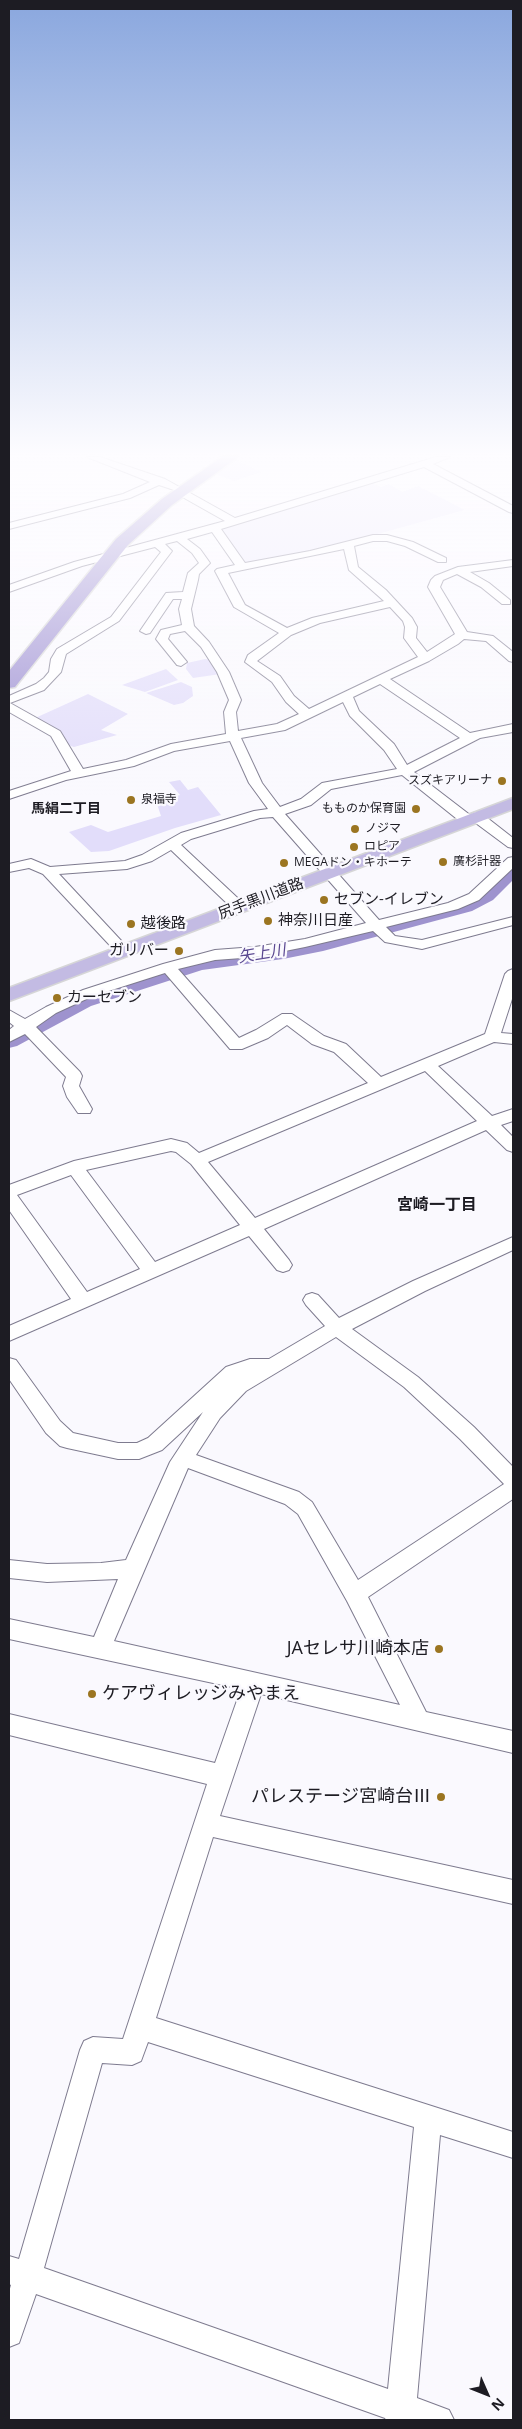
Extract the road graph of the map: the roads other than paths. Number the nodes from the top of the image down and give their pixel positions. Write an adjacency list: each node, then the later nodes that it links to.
1 (65, 570): 9 (street)
2 (91, 570): 20 (highway)
3 (93, 570): 22 (highway)
4 (152, 570): 24 (street)
5 (197, 570): 10 (street)
6 (224, 570): 15 (street)
7 (356, 570): 12 (street)
8 (458, 570): 11 (street); 16 (street)
9 (9, 589)
10 (188, 596): 13 (street); 14 (street)
11 (506, 602)
12 (392, 603): 15 (street); 17 (street)
13 (188, 627): 19 (street); 28 (street)
14 (146, 631)
15 (287, 633): 26 (street)
16 (461, 635): 17 (street); 18 (street)
17 (425, 658): 21 (street)
18 (513, 658)
19 (181, 662)
20 (9, 665)
21 (382, 679): 23 (street); 29 (street)
22 (9, 683)
23 (346, 696): 26 (street); 30 (street)
24 (9, 700)
25 (9, 707): 31 (street)
26 (307, 714): 28 (street)
27 (513, 728): 29 (street)
28 (234, 736): 31 (street); 34 (street)
29 (469, 738): 30 (street)
30 (406, 771): 34 (street); 35 (street)
31 (79, 773): 32 (street)
32 (9, 795)
33 (513, 803): 35 (main road, 尻手黒川道路)
34 (277, 812): 36 (street); 41 (street)
35 (471, 818): 37 (street); 41 (main road, 尻手黒川道路)
36 (172, 844): 40 (street); 42 (street)
37 (513, 844)
38 (513, 861): 44 (street)
39 (9, 868): 40 (street)
40 (48, 871): 45 (street)
41 (328, 873): 42 (main road, 尻手黒川道路); 44 (street)
42 (239, 907): 45 (main road, 尻手黒川道路)
43 (513, 921): 44 (street)
44 (377, 927): 46 (street)
45 (123, 951): 48 (main road, 尻手黒川道路)
46 (168, 967): 50 (street); 55 (street)
47 (513, 974): 52 (street)
48 (9, 995)
49 (9, 1015): 50 (street)
50 (28, 1029): 51 (street); 56 (street)
51 (9, 1037)
52 (492, 1037): 53 (street); 54 (street)
53 (513, 1040)
54 (427, 1064): 55 (street); 58 (street)
55 (379, 1084): 60 (street)
56 (84, 1109)
57 (513, 1115): 58 (street)
58 (488, 1123): 59 (street); 64 (street)
59 (513, 1146)
60 (197, 1160): 61 (street); 64 (street)
61 (74, 1167): 62 (street); 67 (street)
62 (9, 1191)
63 (9, 1197): 69 (street)
64 (252, 1226): 66 (street); 67 (street)
65 (513, 1243): 70 (street)
66 (283, 1266)
67 (152, 1271): 69 (street)
68 (312, 1300): 70 (street)
69 (83, 1301): 71 (street)
70 (337, 1328): 73 (street); 75 (street)
71 (9, 1334)
72 (9, 1366): 73 (street)
73 (272, 1366): 74 (street)
74 (183, 1458): 77 (street); 79 (street)
75 (513, 1480)
76 (513, 1488): 79 (street)
77 (133, 1568): 78 (street); 81 (street)
78 (9, 1569)
79 (355, 1594): 83 (street)
80 (9, 1628): 81 (street)
81 (100, 1649): 82 (street)
82 (249, 1698): 83 (street); 86 (street)
83 (420, 1722): 85 (street)
84 (9, 1724): 86 (street)
85 (513, 1742)
86 (222, 1776): 87 (street)
87 (205, 1824): 88 (street); 89 (street)
88 (513, 1892)
89 (139, 2026): 90 (street); 92 (street)
90 (428, 2118): 91 (street); 94 (street)
91 (513, 2145)
92 (18, 2273): 93 (street); 94 (street)
93 (9, 2333)
94 (400, 2414): 95 (street)
95 (440, 2420)

